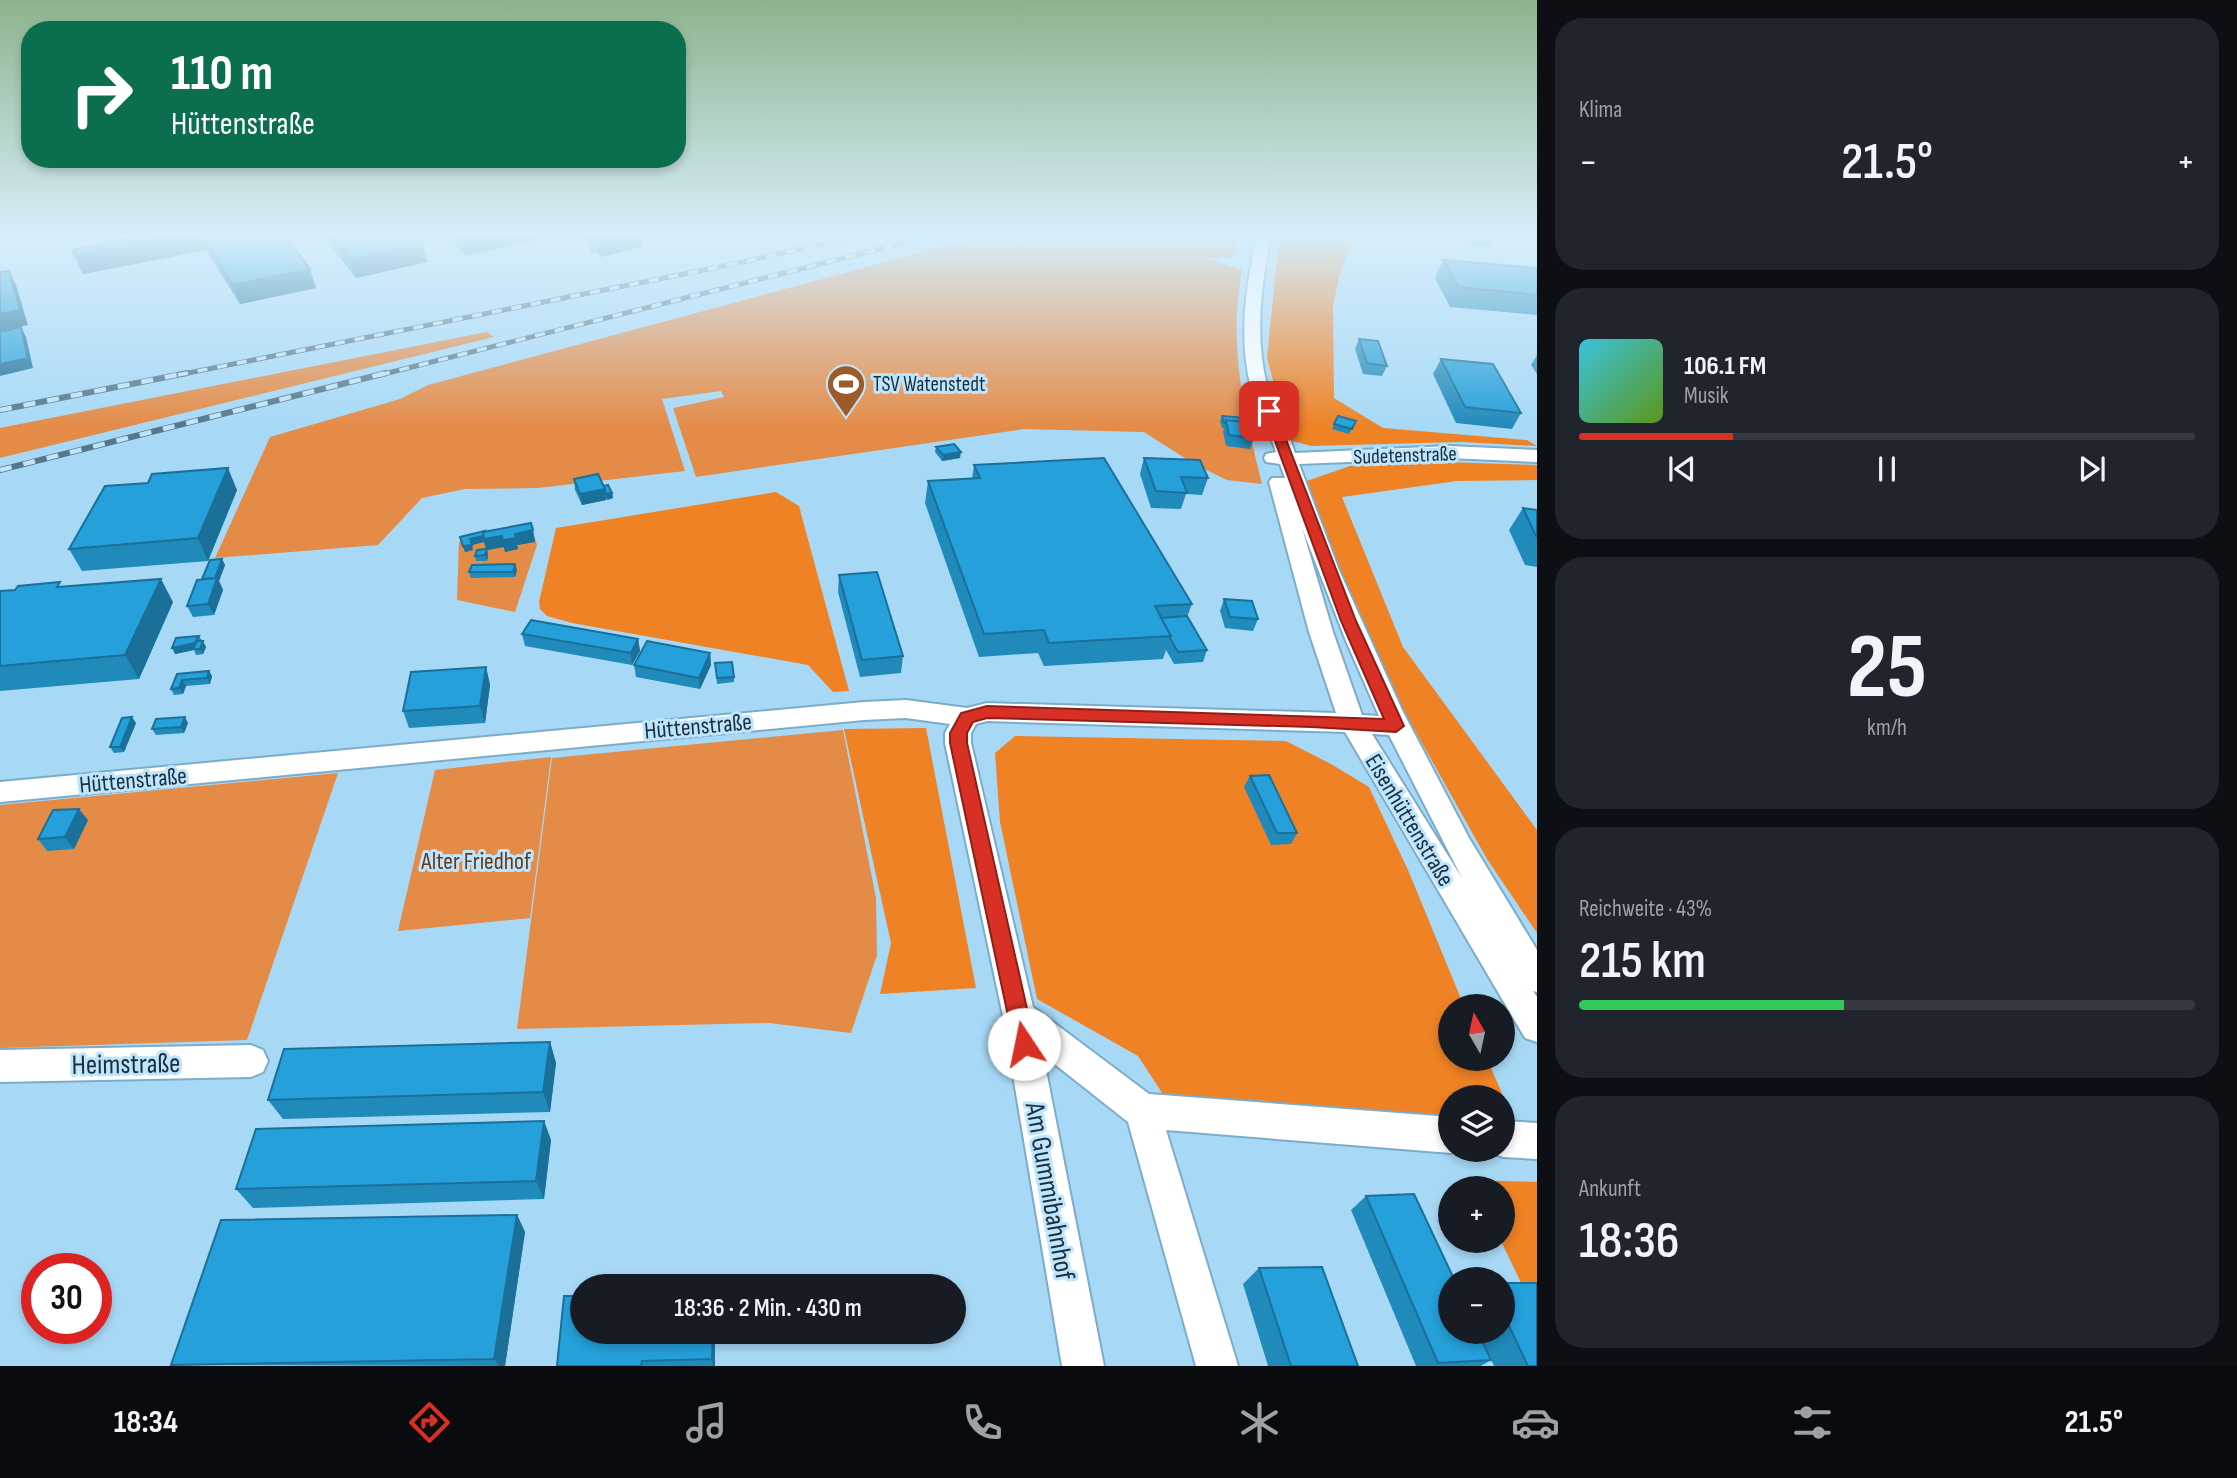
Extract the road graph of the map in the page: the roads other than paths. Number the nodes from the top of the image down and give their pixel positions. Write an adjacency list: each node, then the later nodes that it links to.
1 (1255, 300): 3 (street, Eisenhüttenstraße)
2 (1537, 456): 3 (street, Sudetenstraße)
3 (1280, 459): 5 (street, Eisenhüttenstraße); 6 (street, Eisenhüttenstraße)
4 (967, 718): 5 (street, Hüttenstraße); 7 (street, Hüttenstraße); 9 (street, Am Gummibahnhof)
5 (1352, 723): 6 (street, Hüttenstraße); 10 (street, Eisenhüttenstraße)
6 (1396, 726): 8 (street, Eisenhüttenstraße)
7 (0, 792)
8 (1537, 978)
9 (1019, 1016): 13 (street); 17 (street, Am Gummibahnhof)
10 (1537, 1027)
11 (251, 1061): 12 (street, Heimstraße)
12 (0, 1066)
13 (1143, 1111): 14 (street); 18 (street)
14 (1438, 1134)
15 (1515, 1140): 16 (street)
16 (1537, 1141)
17 (1083, 1366)
18 (1217, 1366)

